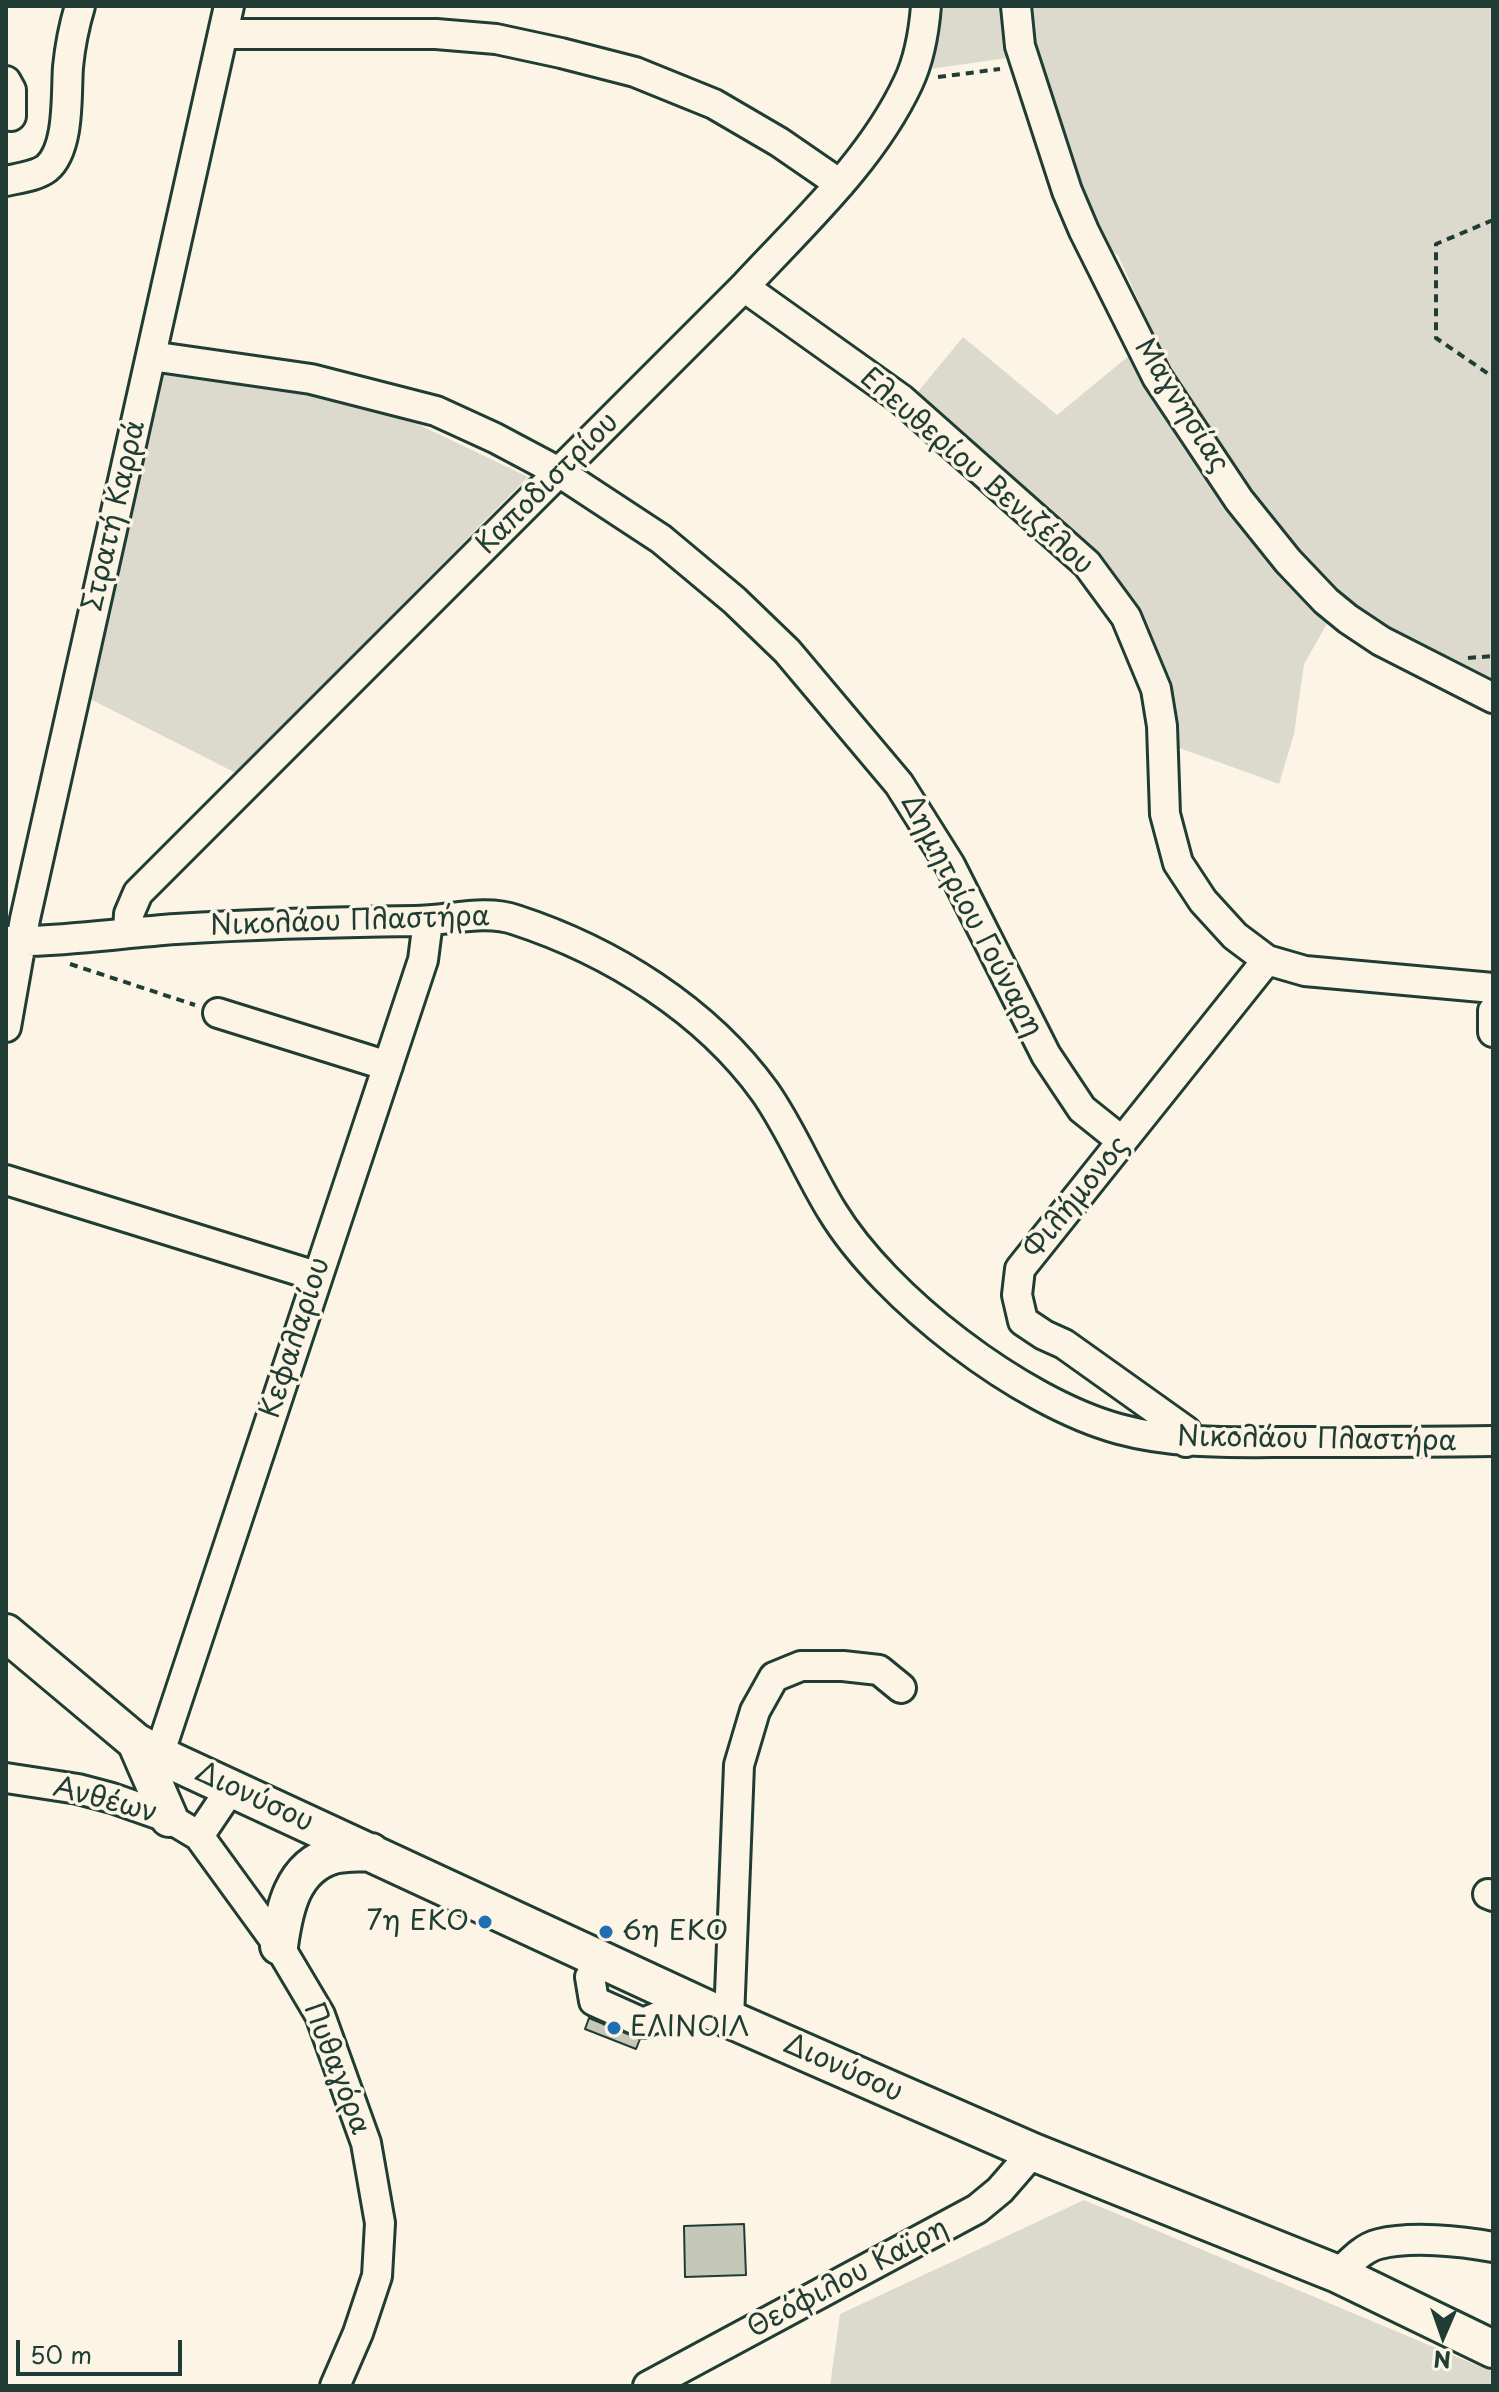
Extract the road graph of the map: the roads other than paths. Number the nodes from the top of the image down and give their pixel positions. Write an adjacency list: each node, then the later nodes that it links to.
1 (80, 6): 8 (street)
2 (229, 6): 5 (street, Στρατή Καρρά)
3 (926, 6): 9 (street, Καποδιστρίου)
4 (1016, 6): 13 (street, Μαγνησίας)
5 (223, 34): 9 (street); 11 (street, Στρατή Καρρά)
6 (6, 81): 7 (street)
7 (11, 116)
8 (6, 181)
9 (840, 184): 10 (street, Καποδιστρίου)
10 (744, 287): 12 (street, Καποδιστρίου); 17 (street, Ελευθερίου Βενιζέλου)
11 (151, 356): 12 (street, Δημητρίου Γούναρη); 16 (street, Στρατή Καρρά)
12 (559, 472): 15 (street, Καποδιστρίου); 24 (street, Δημητρίου Γούναρη)
13 (1493, 698)
14 (428, 921): 15 (street, Νικολάου Πλαστήρα); 23 (street, Κεφαλαρίου); 28 (street, Νικολάου Πλαστήρα)
15 (128, 932): 16 (street, Νικολάου Πλαστήρα)
16 (13, 941): 21 (street, Στρατή Καρρά)
17 (1267, 960): 18 (street, Ελευθερίου Βενιζέλου); 24 (street, Φιλήμονος)
18 (1493, 988)
19 (1493, 1011): 22 (street)
20 (218, 1013): 23 (street)
21 (6, 1027)
22 (1493, 1032)
23 (388, 1066): 26 (street, Κεφαλαρίου)
24 (1122, 1141): 28 (street, Φιλήμονος)
25 (6, 1180): 26 (street)
26 (316, 1276): 31 (street, Κεφαλαρίου)
27 (1493, 1441): 28 (street, Νικολάου Πλαστήρα)
28 (1186, 1442)
29 (6, 1633): 31 (main road, Διονύσου)
30 (901, 1688): 39 (street)
31 (148, 1748): 33 (main road, Διονύσου); 34 (main road)
32 (6, 1778): 34 (street, Ανθέων)
33 (232, 1787): 34 (street); 35 (main road, Διονύσου)
34 (184, 1827): 36 (street, Πυθαγόρα)
35 (371, 1852): 36 (main road); 39 (main road, Διονύσου)
36 (279, 1946): 44 (street, Πυθαγόρα)
37 (590, 1977): 38 (street)
38 (667, 2013)
39 (729, 2019): 40 (main road, Διονύσου)
40 (1033, 2152): 42 (main road, Διονύσου); 45 (street, Θεόφιλου Καϊρη)
41 (1493, 2247): 42 (street)
42 (1338, 2274): 43 (main road, Διονύσου)
43 (1493, 2349)
44 (335, 2386)
45 (650, 2386)

